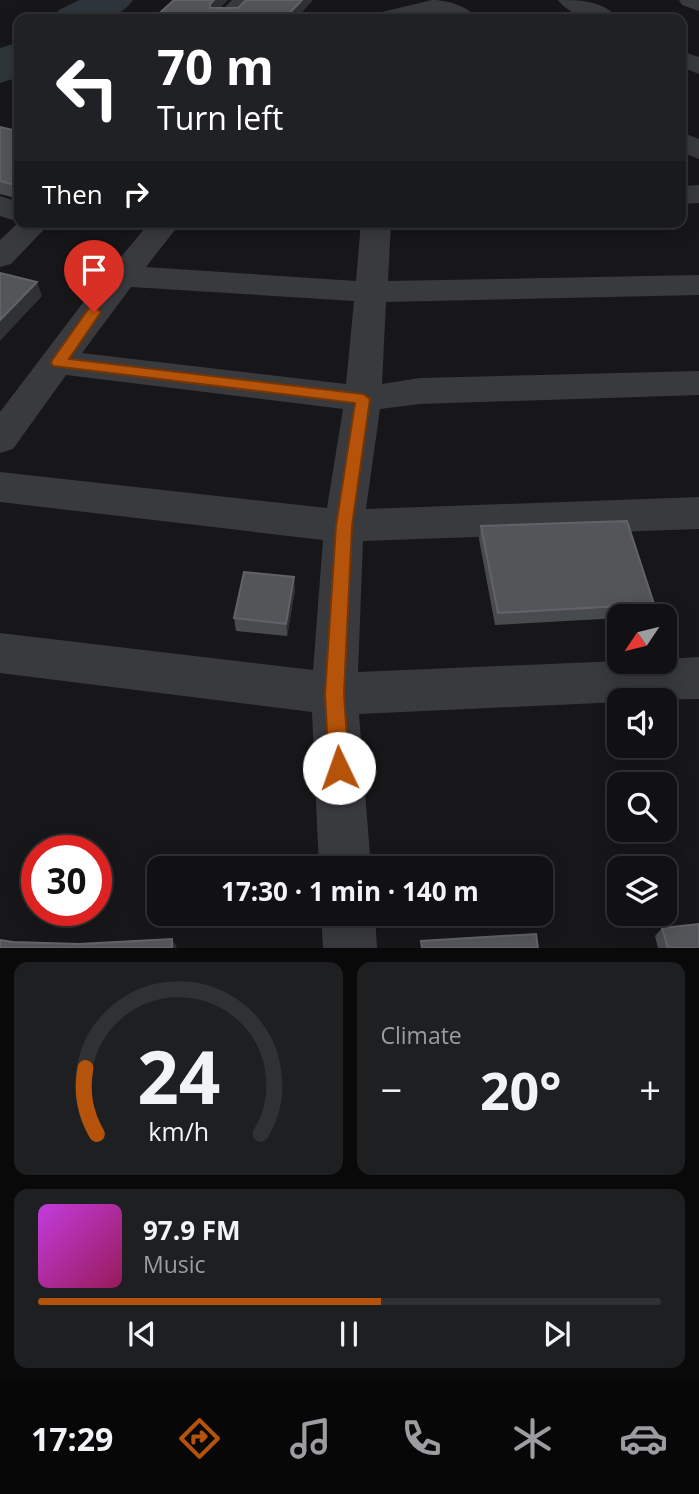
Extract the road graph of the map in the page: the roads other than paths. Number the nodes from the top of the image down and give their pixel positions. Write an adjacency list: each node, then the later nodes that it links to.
1 (246, 0): 6 (street)
2 (569, 0): 9 (street)
3 (690, 0): 5 (street)
4 (440, 3): 7 (street); 8 (street)
5 (699, 4)
6 (230, 14)
7 (400, 14)
8 (458, 14)
9 (596, 14)
10 (30, 228): 13 (street)
11 (161, 228): 14 (street)
12 (376, 228): 16 (street)
13 (0, 257)
14 (122, 276): 16 (street); 17 (street)
15 (699, 285): 16 (street)
16 (371, 292): 19 (street)
17 (58, 362): 19 (street); 20 (street)
18 (699, 383): 19 (street)
19 (363, 399): 23 (street)
20 (0, 439)
21 (0, 487): 23 (street)
22 (699, 513): 23 (street)
23 (344, 526): 26 (street)
24 (0, 653): 26 (street)
25 (699, 678): 26 (street)
26 (334, 694): 27 (street)
27 (344, 856)
28 (349, 926): 29 (street)
29 (350, 948)

